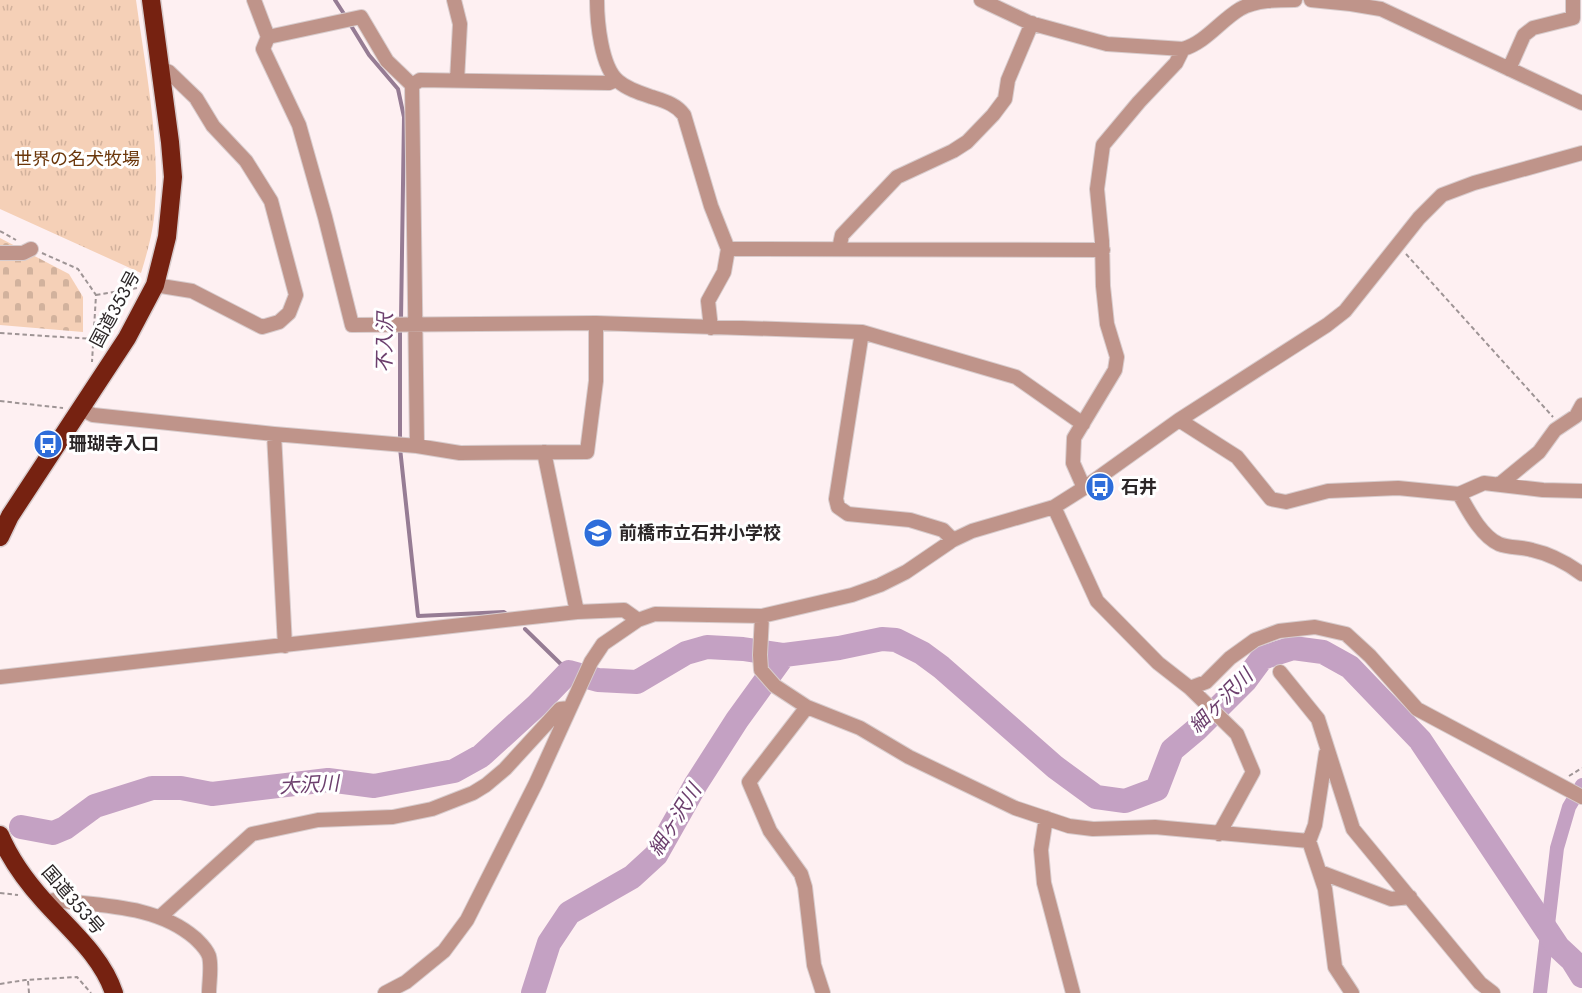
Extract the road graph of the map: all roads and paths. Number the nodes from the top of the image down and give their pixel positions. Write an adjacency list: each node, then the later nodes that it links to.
1 (151, 0): 12 (highway, 国道353号)
2 (254, 0): 10 (street)
3 (454, 0): 15 (street)
4 (597, 0): 14 (street)
5 (981, 0): 9 (street)
6 (1295, 0): 11 (street)
7 (1311, 0): 13 (street)
8 (1573, 0): 13 (street)
9 (1032, 23): 11 (street); 23 (street)
10 (268, 37): 16 (street); 29 (street)
11 (1183, 49): 24 (street)
12 (160, 68): 26 (highway, 国道353号); 26 (street)
13 (1509, 69): 17 (street)
14 (616, 80): 15 (street); 22 (street)
15 (456, 81): 16 (street)
16 (412, 85): 29 (street)
17 (1582, 103)
18 (1582, 153): 20 (street)
19 (0, 231): 21 (path)
20 (1398, 244): 38 (street); 40 (path)
21 (31, 249): 25 (street); 27 (path)
22 (728, 249): 23 (street); 30 (street)
23 (839, 249): 24 (street)
24 (1103, 250): 39 (street)
25 (0, 253)
26 (155, 285): 27 (path); 34 (highway, 国道353号)
27 (96, 295): 33 (path)
28 (596, 323): 29 (street); 30 (street); 43 (street)
29 (416, 325): 42 (street)
30 (711, 328): 31 (street)
31 (862, 332): 39 (street); 50 (street)
32 (0, 333): 33 (path)
33 (93, 339): 34 (path)
34 (96, 386): 37 (highway, 国道353号)
35 (0, 401): 37 (path)
36 (1582, 405): 40 (street)
37 (81, 410): 41 (street); 49 (highway, 国道353号)
38 (1179, 420): 45 (street); 47 (street)
39 (1083, 424): 45 (street)
40 (1561, 426): 44 (street)
41 (274, 434): 42 (street); 55 (street)
42 (406, 446): 43 (street)
43 (544, 452): 52 (street)
44 (1500, 484): 46 (street); 47 (street)
45 (1084, 488): 48 (street)
46 (1582, 491)
47 (1459, 494): 51 (street)
48 (1054, 507): 50 (street); 58 (street)
49 (0, 537)
50 (953, 540): 53 (street)
51 (1582, 574)
52 (577, 612): 54 (street); 55 (street)
53 (762, 616): 54 (street); 59 (street)
54 (638, 620): 60 (street)
55 (285, 646): 57 (street)
56 (1280, 672): 61 (street)
57 (0, 677)
58 (1190, 688): 62 (street); 64 (street)
59 (807, 707): 63 (street); 78 (street)
60 (569, 708): 70 (street); 77 (street)
61 (1326, 745): 66 (street); 68 (street)
62 (1582, 797)
63 (1046, 818): 64 (street); 79 (street)
64 (1219, 834): 66 (street)
65 (0, 835): 69 (highway, 国道353号)
66 (1309, 841): 67 (street)
67 (1320, 872): 68 (street); 80 (street)
68 (1410, 897): 81 (street)
69 (44, 902): 70 (street); 75 (highway, 国道353号)
70 (161, 916): 76 (street)
71 (28, 980): 72 (path); 73 (path); 74 (path)
72 (0, 984)
73 (29, 993)
74 (91, 993)
75 (114, 993)
76 (209, 993)
77 (385, 993)
78 (823, 993)
79 (1072, 993)
80 (1352, 993)
81 (1493, 993)

